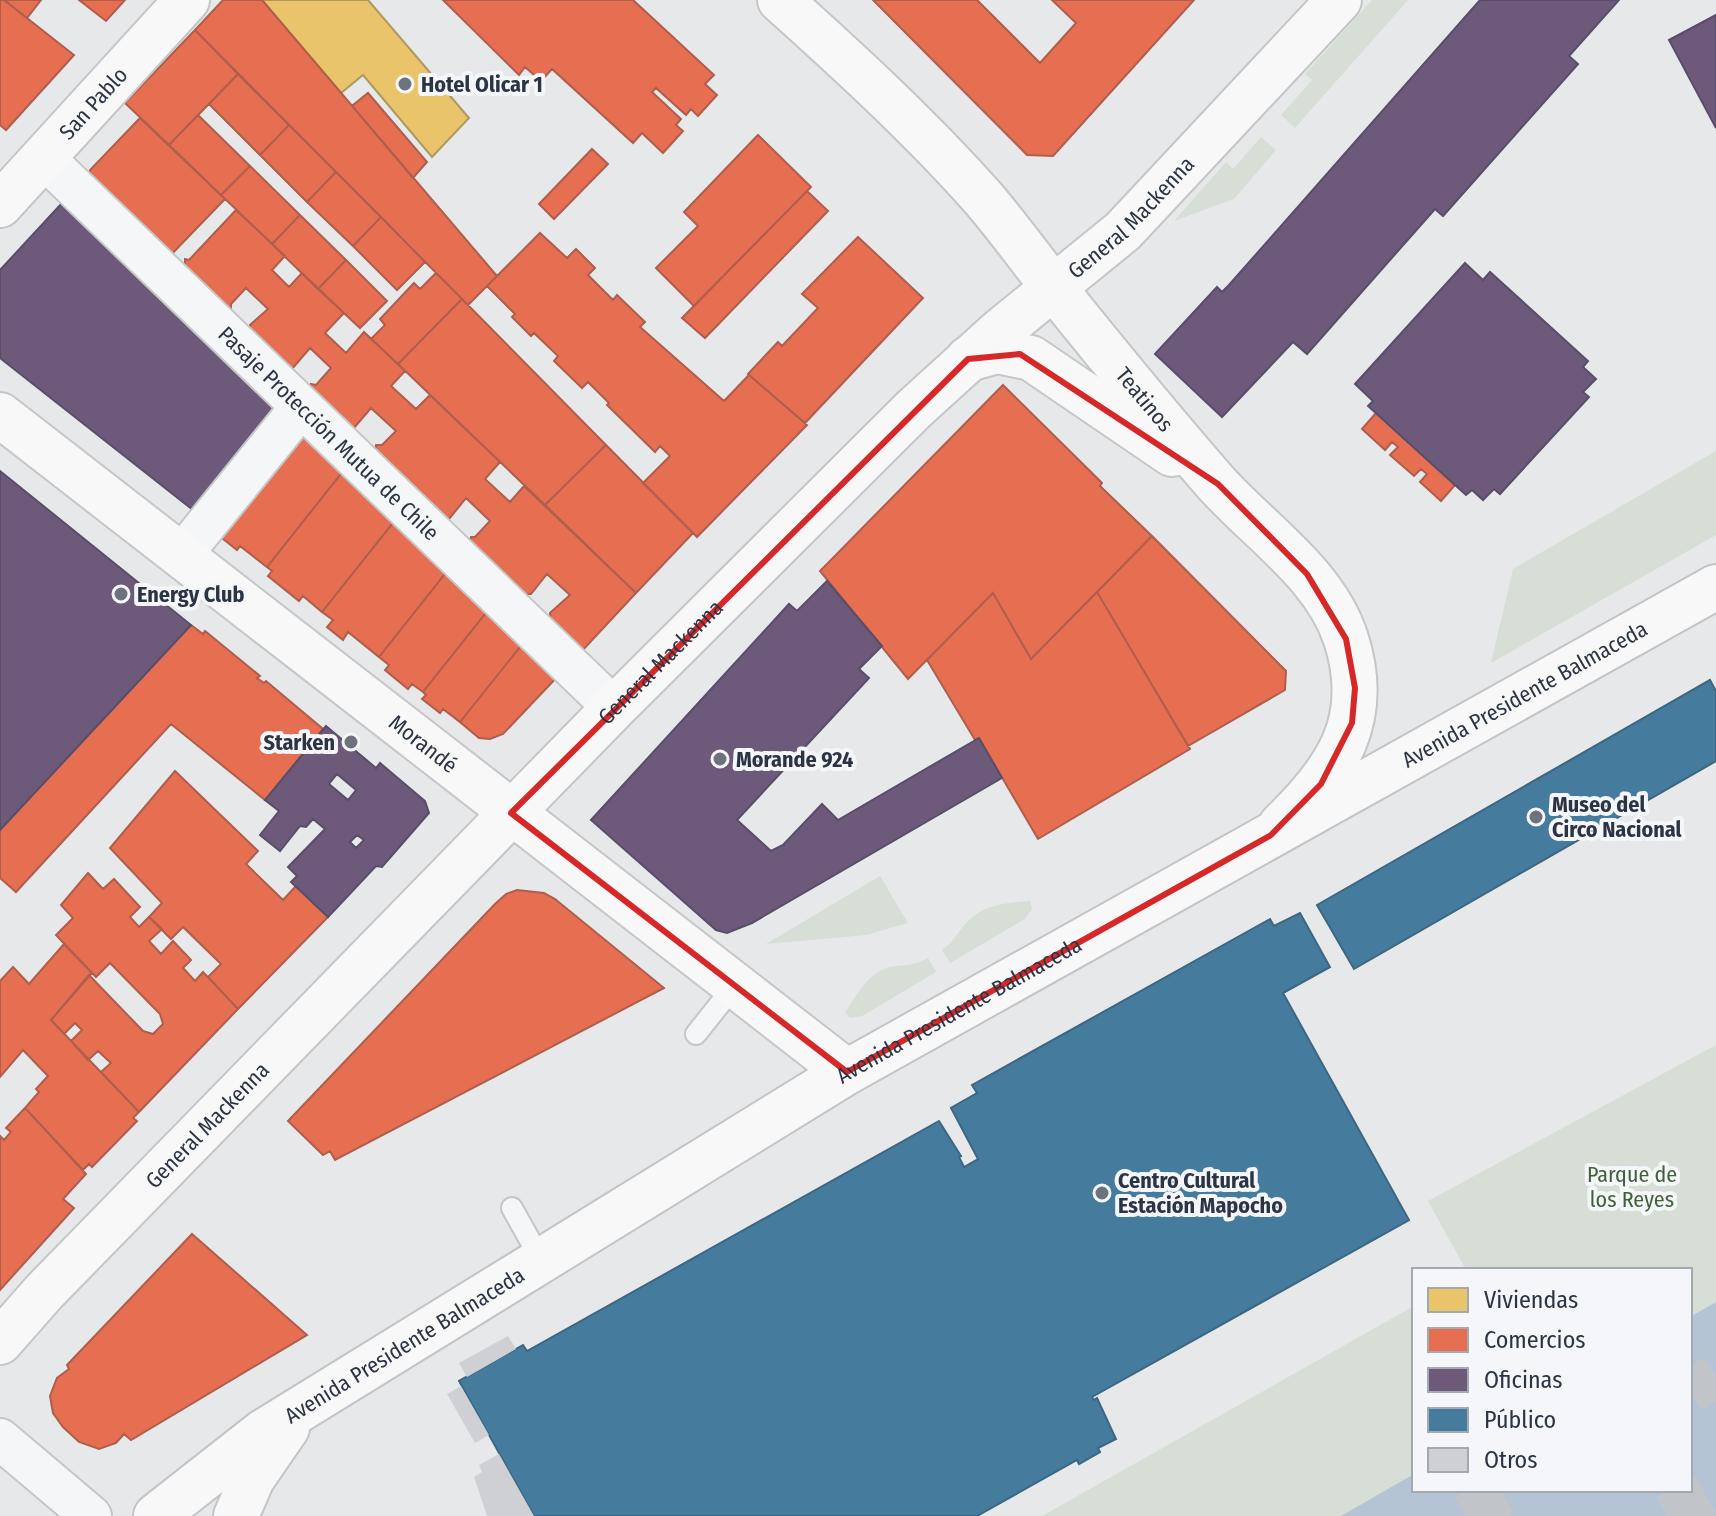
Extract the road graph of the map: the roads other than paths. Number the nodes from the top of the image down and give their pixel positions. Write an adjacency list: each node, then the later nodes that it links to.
1 (187, 0): 4 (main road, San Pablo)
2 (1339, 0): 6 (main road, General Mackenna)
3 (798, 6): 6 (main road, Teatinos)
4 (44, 158): 5 (main road, San Pablo); 8 (street, Pasaje Protección Mutua de Chile)
5 (0, 205)
6 (1054, 287): 7 (main road, General Mackenna); 10 (main road, Teatinos)
7 (968, 359): 10 (main road); 13 (main road, General Mackenna)
8 (301, 407): 11 (street); 13 (street, Pasaje Protección Mutua de Chile)
9 (0, 415): 11 (main road, Morandé)
10 (1218, 484): 15 (main road, Teatinos)
11 (180, 557): 14 (main road, Morandé)
12 (1716, 587): 15 (main road, Avenida Presidente Balmaceda)
13 (614, 708): 14 (main road, General Mackenna)
14 (511, 813): 16 (main road, Morandé); 21 (main road, General Mackenna)
15 (1271, 835): 18 (main road, Avenida Presidente Balmaceda)
16 (735, 985): 17 (lane); 18 (main road, Morandé)
17 (696, 1034)
18 (847, 1072): 20 (main road, Avenida Presidente Balmaceda)
19 (512, 1208): 20 (lane)
20 (541, 1260): 22 (main road, Avenida Presidente Balmaceda)
21 (0, 1342)
22 (310, 1402): 24 (main road, Avenida Presidente Balmaceda); 28 (main road)
23 (0, 1439): 25 (street)
24 (220, 1464): 26 (main road, Avenida Presidente Balmaceda); 27 (main road)
25 (91, 1516)
26 (156, 1516)
27 (187, 1516)
28 (236, 1516)

